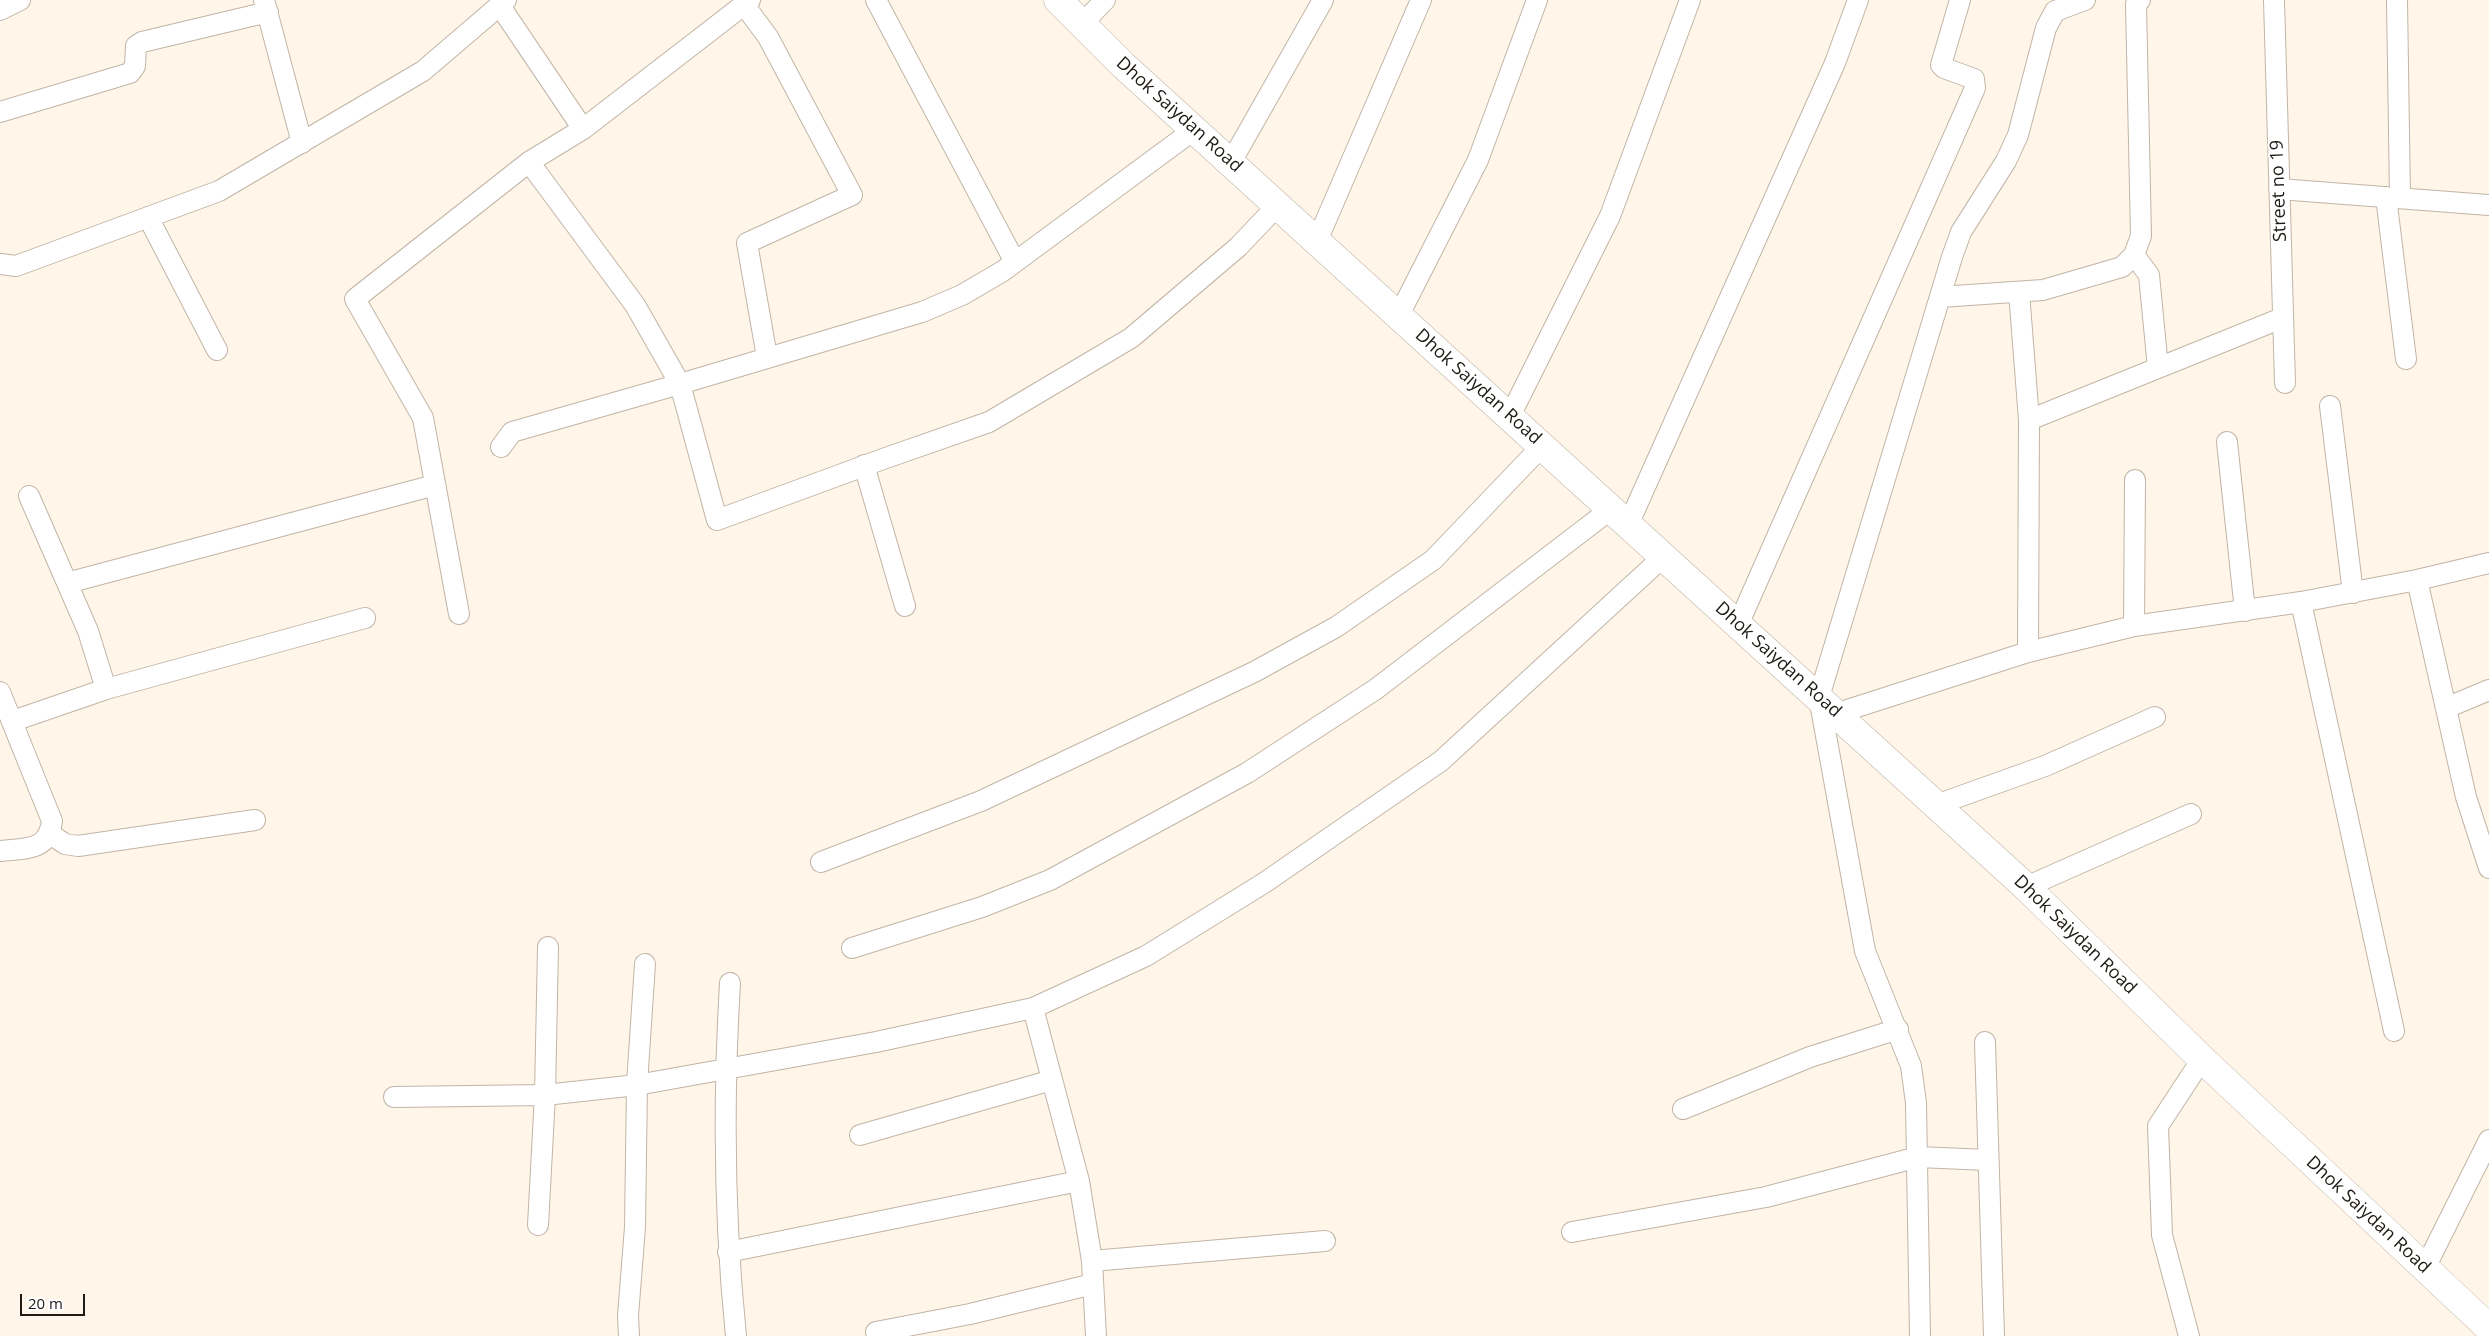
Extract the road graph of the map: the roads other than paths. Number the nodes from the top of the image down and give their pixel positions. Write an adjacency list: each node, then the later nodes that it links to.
1 (20, 0): 18 (street)
2 (876, 0): 33 (street)
3 (1058, 0): 19 (main road, Dhok Saiydan Road)
4 (1105, 0): 19 (street)
5 (1323, 0): 25 (street)
6 (1421, 0): 31 (street)
7 (1537, 0): 37 (street)
8 (1690, 0): 46 (street)
9 (1858, 0): 55 (street)
10 (1960, 0): 66 (street)
11 (2085, 0): 36 (street)
12 (2140, 0): 32 (street)
13 (2274, 0): 26 (street, Street no 19)
14 (2397, 0): 27 (street)
15 (747, 3): 21 (street); 40 (street)
16 (494, 5): 21 (street); 23 (street)
17 (266, 6): 20 (street); 23 (street)
18 (0, 10)
19 (1082, 24): 22 (main road, Dhok Saiydan Road)
20 (0, 112)
21 (583, 128): 24 (street)
22 (1195, 128): 25 (main road, Dhok Saiydan Road); 33 (street)
23 (302, 143): 30 (street)
24 (529, 162): 44 (street); 53 (street)
25 (1231, 162): 28 (main road, Dhok Saiydan Road)
26 (2279, 189): 27 (street); 38 (street, Street no 19)
27 (2393, 198): 29 (street); 41 (street)
28 (1278, 205): 31 (main road, Dhok Saiydan Road); 51 (street)
29 (2489, 205)
30 (148, 217): 34 (street); 39 (street)
31 (1317, 241): 37 (main road, Dhok Saiydan Road)
32 (2134, 255): 35 (street); 42 (street)
33 (1015, 262): 40 (street)
34 (0, 264)
35 (2019, 292): 36 (street); 47 (street)
36 (1940, 297): 72 (street)
37 (1399, 315): 46 (main road, Dhok Saiydan Road)
38 (2282, 318): 42 (street); 43 (street, Street no 19)
39 (217, 350)
40 (767, 357): 44 (street)
41 (2406, 359)
42 (2158, 368): 47 (street)
43 (2285, 383)
44 (680, 384): 50 (street); 51 (street)
45 (2330, 406): 60 (street)
46 (1510, 416): 49 (main road, Dhok Saiydan Road)
47 (2029, 420): 68 (street)
48 (2227, 442): 63 (street)
49 (1542, 446): 55 (main road, Dhok Saiydan Road); 81 (street)
50 (501, 447)
51 (864, 466): 62 (street)
52 (2135, 480): 67 (street)
53 (435, 485): 59 (street); 64 (street)
54 (29, 496): 59 (street)
55 (1619, 517): 56 (main road, Dhok Saiydan Road); 85 (street)
56 (1663, 557): 66 (main road, Dhok Saiydan Road); 88 (street)
57 (2489, 563): 58 (street)
58 (2417, 580): 60 (street); 73 (street)
59 (67, 583): 69 (street)
60 (2352, 593): 61 (street)
61 (2301, 602): 63 (street); 90 (street)
62 (904, 606)
63 (2245, 611): 67 (street)
64 (459, 614)
65 (365, 618): 69 (street)
66 (1738, 625): 72 (main road, Dhok Saiydan Road)
67 (2134, 626): 68 (street)
68 (2028, 652): 72 (street)
69 (106, 690): 75 (street)
70 (2489, 690): 73 (street)
71 (0, 692): 75 (street)
72 (1829, 705): 76 (main road, Dhok Saiydan Road); 89 (street)
73 (2446, 708): 82 (street)
74 (2155, 717): 76 (street)
75 (13, 721): 79 (street)
76 (1936, 805): 83 (main road, Dhok Saiydan Road)
77 (2191, 814): 83 (street)
78 (255, 820): 79 (street)
79 (50, 834): 80 (street)
80 (0, 851)
81 (821, 862)
82 (2489, 868)
83 (2026, 887): 92 (main road, Dhok Saiydan Road)
84 (548, 947): 96 (street)
85 (852, 948)
86 (645, 964): 95 (street)
87 (730, 983): 93 (street)
88 (1033, 1008): 93 (street); 94 (street)
89 (1898, 1029): 98 (street); 101 (street)
90 (2394, 1031)
91 (1984, 1042): 102 (street)
92 (2202, 1059): 109 (main road, Dhok Saiydan Road); 118 (street)
93 (725, 1069): 95 (street); 107 (street)
94 (1052, 1080): 99 (street); 103 (street)
95 (637, 1086): 96 (street); 113 (street)
96 (545, 1095): 97 (street); 104 (street)
97 (394, 1097)
98 (1683, 1109)
99 (860, 1135)
100 (2489, 1140): 109 (street)
101 (1918, 1157): 102 (street); 105 (street); 116 (street)
102 (1988, 1160): 117 (street)
103 (1079, 1181): 107 (street); 108 (street)
104 (538, 1225)
105 (1572, 1232)
106 (1325, 1241): 108 (street)
107 (728, 1252): 114 (street)
108 (1092, 1261): 110 (street)
109 (2425, 1268): 111 (main road, Dhok Saiydan Road)
110 (1093, 1284): 112 (street); 115 (street)
111 (2488, 1326)
112 (876, 1332)
113 (629, 1336)
114 (736, 1336)
115 (1096, 1336)
116 (1920, 1336)
117 (1994, 1336)
118 (2189, 1336)

